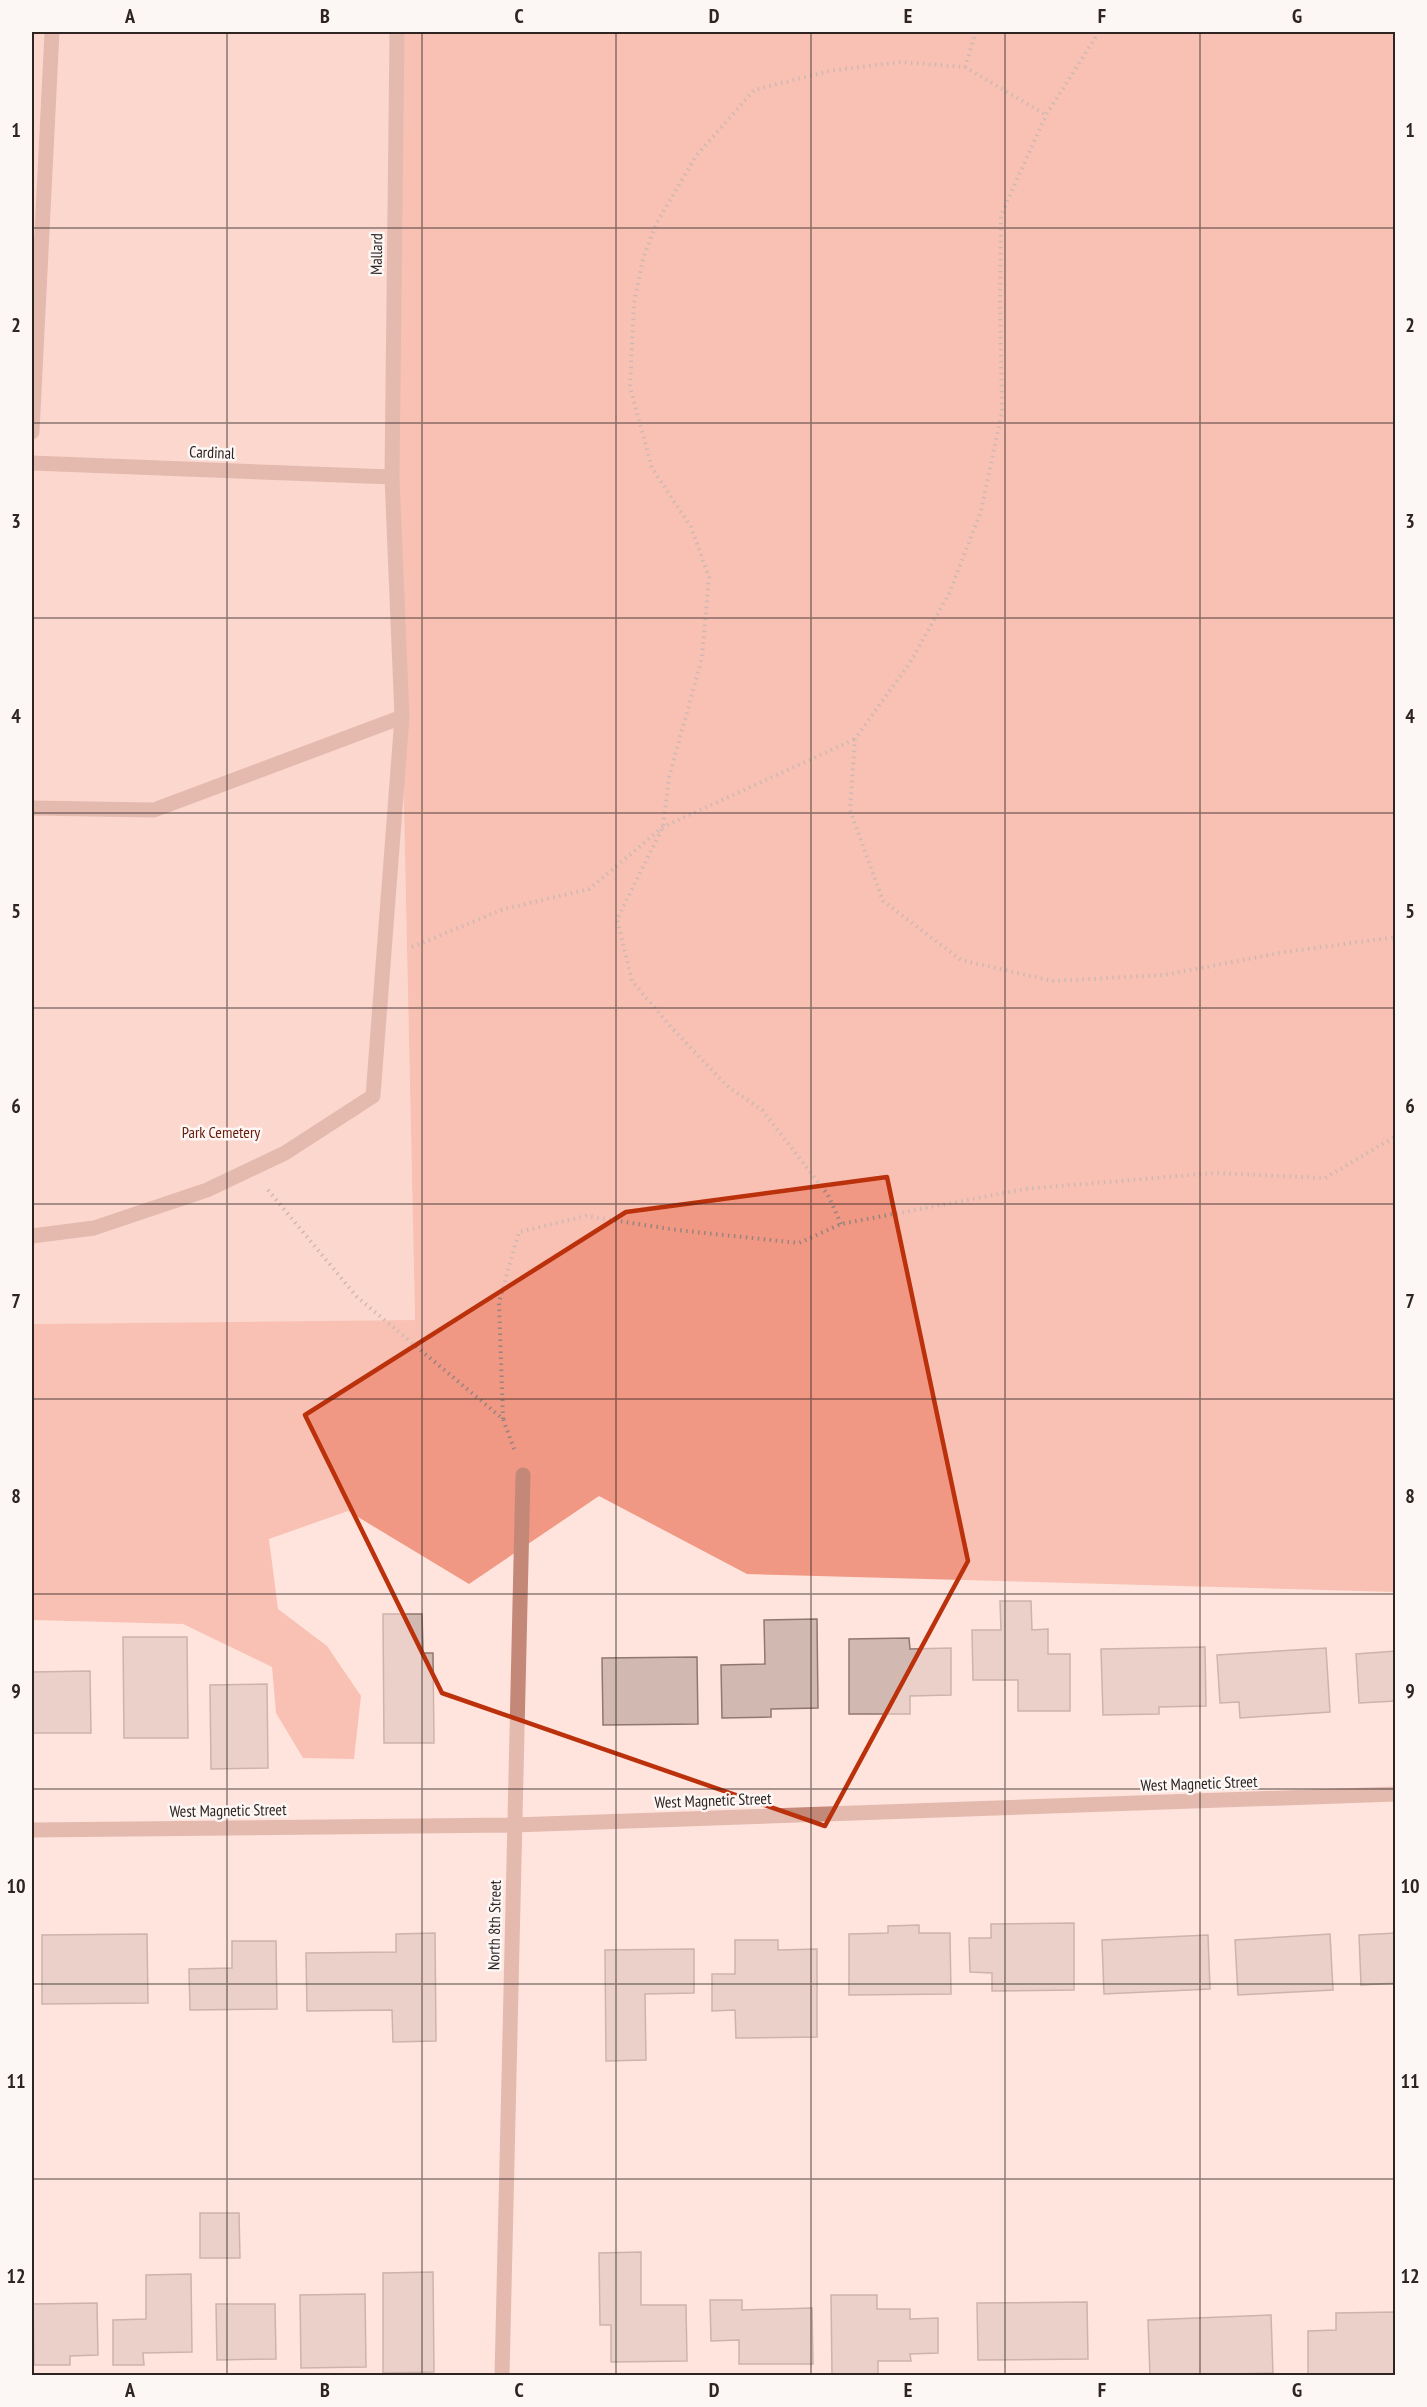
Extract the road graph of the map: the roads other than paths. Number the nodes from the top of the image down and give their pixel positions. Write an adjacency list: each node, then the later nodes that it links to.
1 (51, 32): 3 (street)
2 (397, 32): 5 (street, Mallard)
3 (32, 432)
4 (32, 463): 5 (street, Cardinal)
5 (392, 477): 6 (street, Mallard)
6 (402, 717): 7 (street); 8 (street, Mallard)
7 (32, 808)
8 (32, 1236)
9 (523, 1476): 11 (street, North 8th Street)
10 (1395, 1794): 11 (street, West Magnetic Street)
11 (514, 1825): 12 (street, West Magnetic Street); 13 (street, North 8th Street)
12 (32, 1830)
13 (502, 2376)

